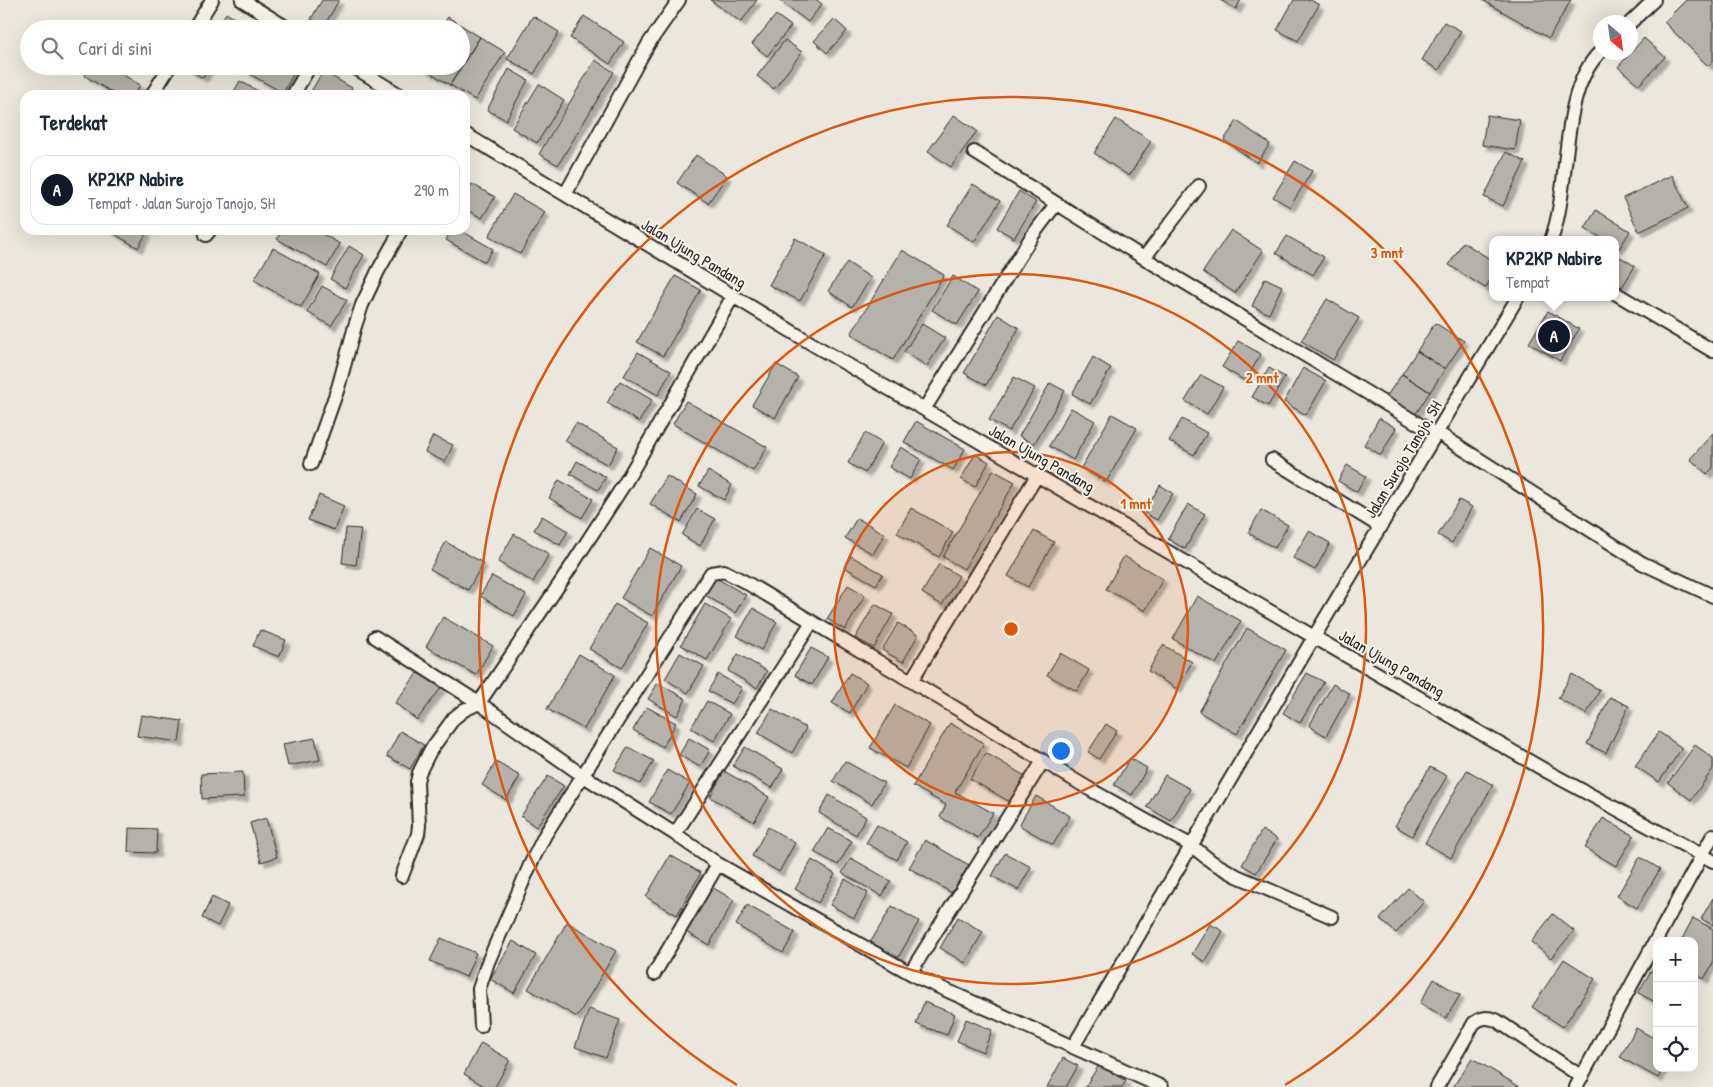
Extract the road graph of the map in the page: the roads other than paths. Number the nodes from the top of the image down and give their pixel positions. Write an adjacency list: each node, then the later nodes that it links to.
1 (212, 0): 6 (street)
2 (242, 0): 7 (street)
3 (679, 0): 18 (street)
4 (1654, 0): 5 (street)
5 (1638, 15)
6 (200, 20)
7 (275, 20)
8 (1594, 60): 21 (street)
9 (164, 75): 12 (street)
10 (304, 75): 13 (street)
11 (367, 75): 14 (street)
12 (155, 90)
13 (295, 90)
14 (392, 90)
15 (470, 137): 18 (street, Jalan Ujung Pandang)
16 (974, 152): 19 (street)
17 (1199, 186): 22 (street)
18 (566, 194): 24 (street, Jalan Ujung Pandang)
19 (1056, 204): 22 (street); 27 (street)
20 (398, 235): 30 (street)
21 (1552, 236)
22 (1144, 258): 28 (street)
23 (1619, 295): 26 (street)
24 (733, 296): 27 (street, Jalan Ujung Pandang); 38 (street)
25 (1516, 301): 28 (street, Jalan Surojo Tanojo, SH)
26 (1713, 351)
27 (925, 408): 31 (street, Jalan Ujung Pandang)
28 (1437, 434): 32 (street, Jalan Surojo Tanojo, SH); 33 (street)
29 (1272, 460): 32 (street)
30 (311, 464)
31 (1038, 474): 36 (street, Jalan Ujung Pandang); 37 (street)
32 (1381, 527): 36 (street, Jalan Surojo Tanojo, SH)
33 (1713, 596)
34 (812, 622): 37 (street); 40 (street); 41 (street)
35 (375, 637): 38 (street)
36 (1314, 637): 43 (street, Jalan Surojo Tanojo, SH); 44 (street, Jalan Ujung Pandang)
37 (911, 681): 39 (street)
38 (479, 703): 40 (street); 46 (street)
39 (1042, 761): 43 (street); 48 (street)
40 (582, 775): 41 (street); 50 (street)
41 (676, 834): 45 (street)
42 (1713, 835): 44 (street)
43 (1192, 846): 47 (street); 51 (street, Jalan Surojo Tanojo, SH)
44 (1708, 858): 52 (street)
45 (718, 864): 48 (street); 49 (street)
46 (402, 876)
47 (1332, 917)
48 (910, 973): 51 (street)
49 (654, 974)
50 (481, 1026)
51 (1073, 1047): 53 (street)
52 (1579, 1082): 54 (street)
53 (1162, 1087)
54 (1438, 1087)

